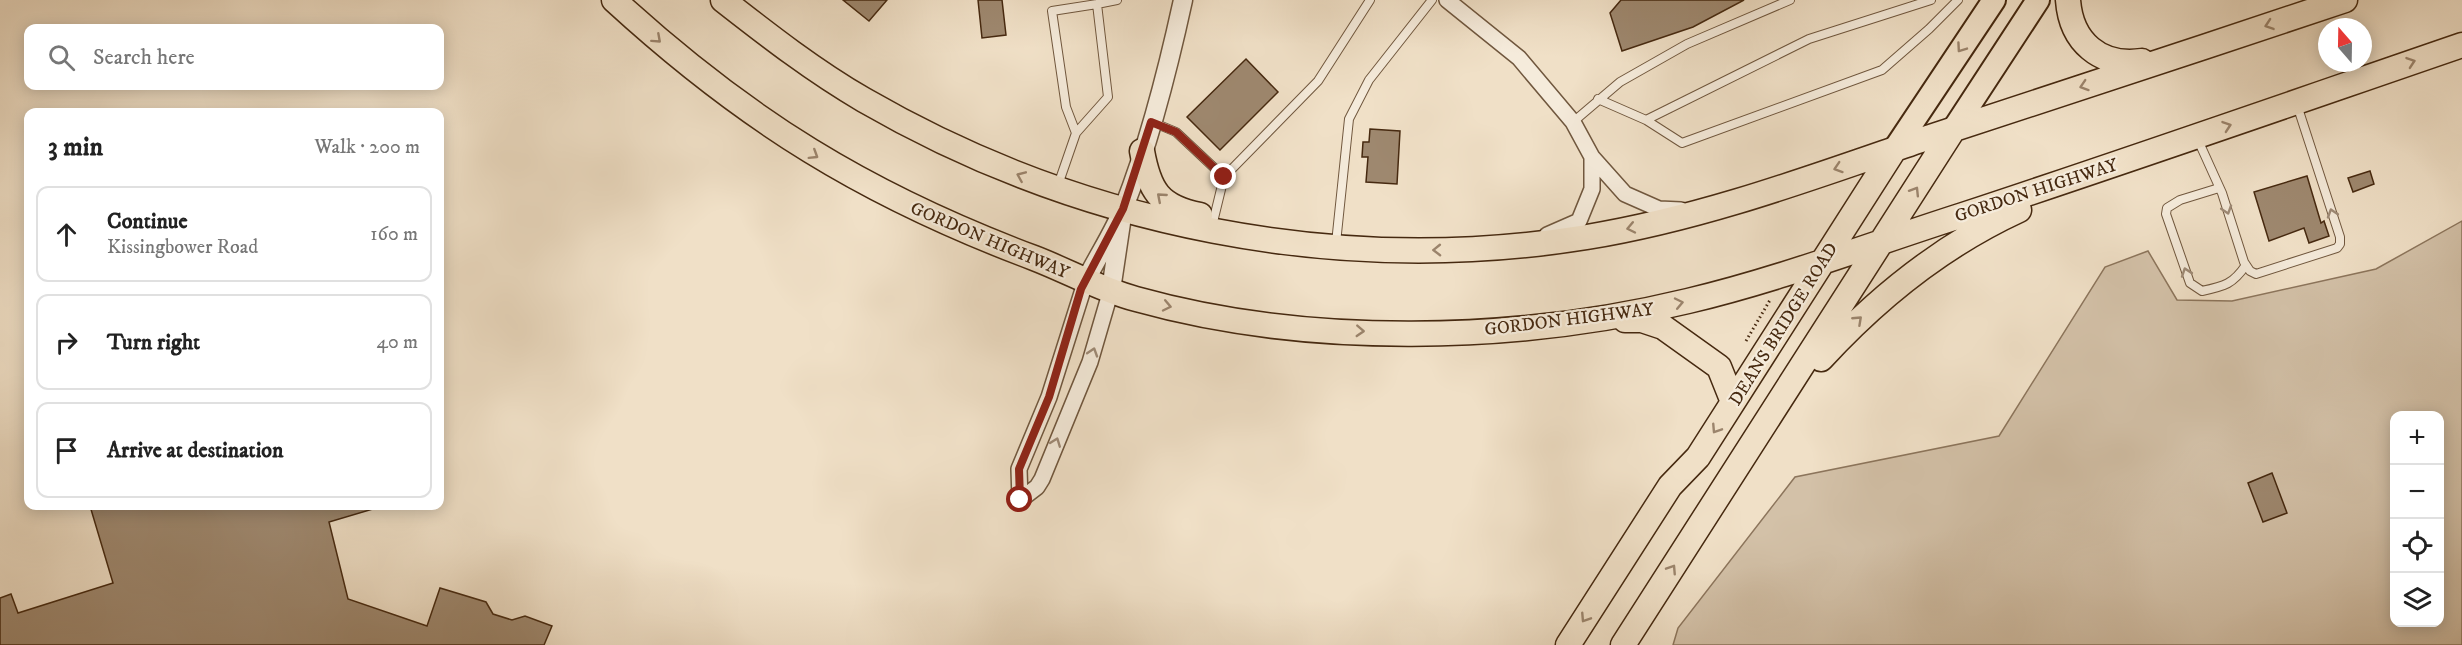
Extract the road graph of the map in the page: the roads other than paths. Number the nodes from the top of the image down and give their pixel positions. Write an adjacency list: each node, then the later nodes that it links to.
1 (614, 0): 41 (highway, GORDON HIGHWAY, one-way to 41)
2 (723, 0): 31 (highway, one-way to 2)
3 (1118, 0): 15 (lane)
4 (1183, 0): 21 (street)
5 (1370, 0): 30 (lane)
6 (1432, 0): 38 (lane)
7 (1447, 0): 22 (street)
8 (1790, 0): 18 (lane)
9 (1931, 0): 20 (lane)
10 (1958, 0): 20 (lane)
11 (1994, 0): 26 (main road, DEANS BRIDGE ROAD, one-way to 26)
12 (2038, 0): 23 (main road, DEANS BRIDGE ROAD)
13 (2068, 0): 17 (highway)
14 (2345, 0): 17 (highway, one-way to 17)
15 (1097, 4): 24 (lane); 24 (lane)
16 (2462, 45): 19 (highway, GORDON HIGHWAY, one-way to 16)
17 (2180, 55): 23 (highway, one-way to 23)
18 (1598, 99): 20 (lane); 22 (lane)
19 (2296, 102): 25 (highway, GORDON HIGHWAY, one-way to 19); 40 (lane, one-way to 19)
20 (1646, 120)
21 (1151, 122): 27 (street); 30 (lane)
22 (1574, 122): 28 (street)
23 (1953, 130): 26 (highway); 36 (highway, DEANS BRIDGE ROAD, one-way to 23)
24 (1076, 132): 31 (lane)
25 (2196, 136): 29 (highway, GORDON HIGHWAY); 32 (lane)
26 (1894, 150): 34 (highway, one-way to 34); 39 (highway, DEANS BRIDGE ROAD)
27 (1142, 152): 33 (street); 35 (highway, one-way to 27)
28 (1592, 157): 34 (street); 37 (street)
29 (2132, 158): 36 (highway, GORDON HIGHWAY); 45 (highway, one-way to 29)
30 (1224, 177): 35 (lane)
31 (1057, 189): 33 (highway)
32 (2219, 189): 40 (lane, one-way to 40); 40 (lane, one-way to 32)
33 (1123, 209): 38 (highway); 41 (street); 42 (street)
34 (1708, 210): 37 (highway, one-way to 37)
35 (1214, 218): 38 (highway)
36 (1884, 241): 39 (highway, GORDON HIGHWAY); 45 (highway, DEANS BRIDGE ROAD)
37 (1523, 245): 38 (highway, one-way to 38)
38 (1336, 248)
39 (1824, 260): 43 (highway, GORDON HIGHWAY, one-way to 39); 44 (highway, DEANS BRIDGE ROAD)
40 (2246, 265)
41 (1086, 280): 42 (highway, GORDON HIGHWAY); 42 (street, one-way to 42)
42 (1111, 290): 43 (highway, GORDON HIGHWAY, one-way to 43)
43 (1598, 319): 44 (highway)
44 (1733, 402): 46 (highway, DEANS BRIDGE ROAD, one-way to 46)
45 (1774, 409): 47 (highway, DEANS BRIDGE ROAD, one-way to 45)
46 (1569, 644)
47 (1623, 645)

